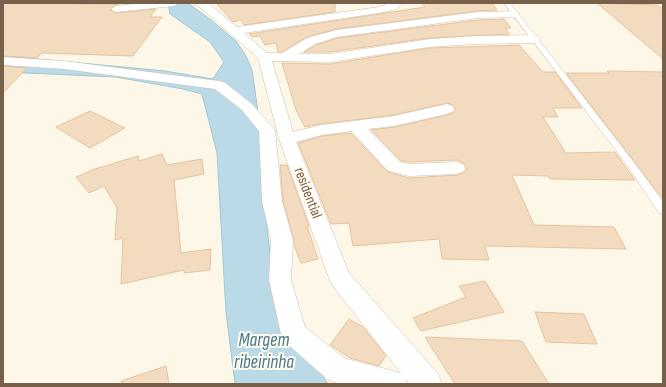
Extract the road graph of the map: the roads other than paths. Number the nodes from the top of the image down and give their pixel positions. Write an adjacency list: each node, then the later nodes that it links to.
1 (174, 3): 5 (street)
2 (198, 3): 7 (street)
3 (396, 3): 7 (street)
4 (507, 3): 6 (lane)
5 (116, 9)
6 (515, 14): 8 (street); 9 (lane)
7 (235, 31): 11 (street)
8 (350, 32): 10 (street); 12 (street)
9 (534, 39): 10 (street); 18 (lane)
10 (390, 48): 12 (street)
11 (264, 57): 12 (street); 16 (street, residential)
12 (284, 57)
13 (3, 62): 19 (street)
14 (446, 109): 15 (street)
15 (356, 126): 16 (street); 17 (street)
16 (287, 139): 20 (street, residential)
17 (457, 168)
18 (663, 210)
19 (393, 384)
20 (428, 384)

